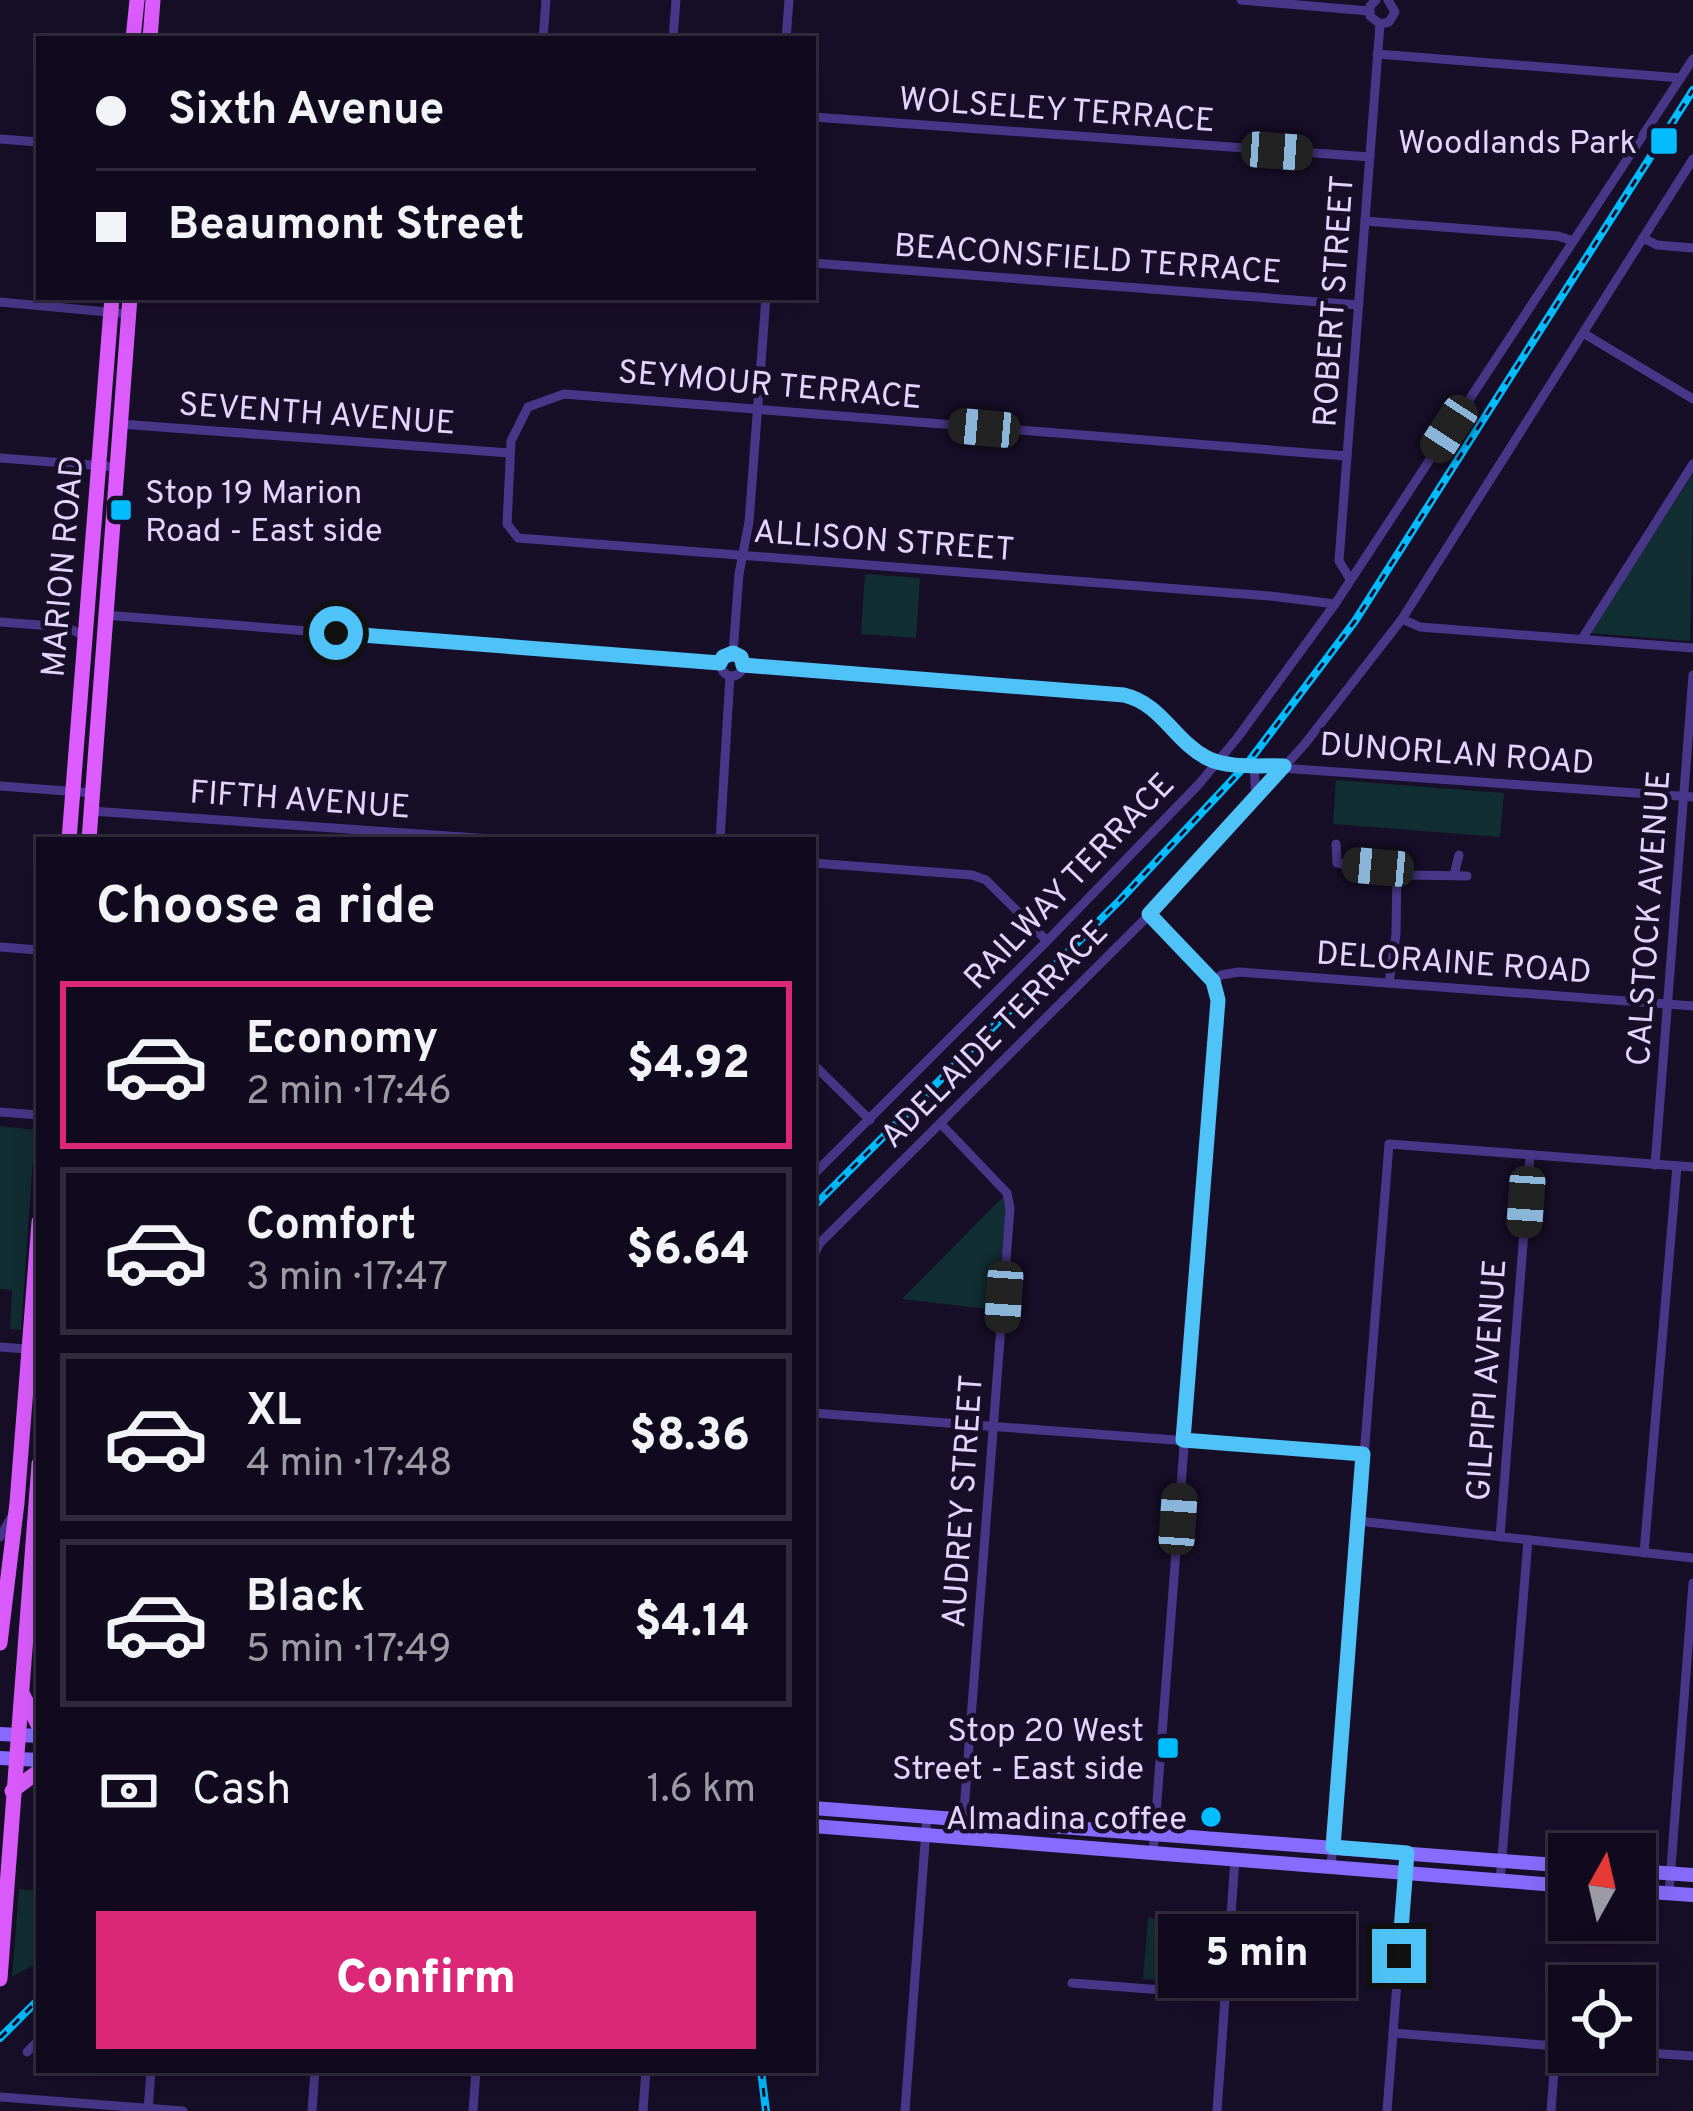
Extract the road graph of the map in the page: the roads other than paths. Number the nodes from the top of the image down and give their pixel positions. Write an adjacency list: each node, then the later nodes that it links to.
1 (137, 0): 11 (main road)
2 (153, 0): 12 (main road)
3 (546, 0): 13 (street)
4 (676, 0): 14 (street)
5 (789, 0): 15 (street)
6 (1241, 0): 9 (street)
7 (1376, 0): 9 (street)
8 (1388, 0): 10 (street, ROBERT STREET)
9 (1369, 11): 10 (street)
10 (1380, 24): 16 (street, ROBERT STREET)
11 (134, 36)
12 (150, 36)
13 (542, 36)
14 (674, 36)
15 (786, 36)
16 (1377, 54): 18 (street); 22 (street, ROBERT STREET)
17 (1693, 59): 18 (street, RAILWAY TERRACE)
18 (1681, 78): 26 (street, RAILWAY TERRACE)
19 (816, 117): 22 (street, WOLSELEY TERRACE)
20 (0, 139): 21 (street)
21 (36, 142)
22 (1370, 158): 24 (street, ROBERT STREET)
23 (1693, 159): 25 (street, ADELAIDE TERRACE)
24 (1365, 221): 26 (street); 33 (street, ROBERT STREET)
25 (1643, 238): 27 (street); 34 (street, ADELAIDE TERRACE)
26 (1573, 241): 44 (street, RAILWAY TERRACE)
27 (1693, 248)
28 (816, 263): 33 (street, BEACONSFIELD TERRACE)
29 (766, 300): 36 (street)
30 (0, 302): 31 (street)
31 (112, 305): 32 (street); 42 (main road, MARION ROAD)
32 (130, 305): 37 (main road, MARION ROAD)
33 (1358, 305): 39 (street, ROBERT STREET)
34 (1583, 333): 35 (street); 48 (street, ADELAIDE TERRACE)
35 (1693, 399)
36 (758, 410): 38 (street, SEYMOUR TERRACE); 39 (street, SEYMOUR TERRACE); 43 (street)
37 (120, 424): 38 (street, SEVENTH AVENUE); 42 (main road, MARION ROAD)
38 (510, 453): 43 (street, ALLISON STREET)
39 (1347, 456): 44 (street, ROBERT STREET)
40 (0, 458): 42 (street)
41 (1693, 464): 51 (street)
42 (108, 466): 46 (main road, MARION ROAD); 47 (main road, MARION ROAD)
43 (743, 555): 45 (street, ALLISON STREET); 53 (street)
44 (1350, 579): 45 (street, RAILWAY TERRACE)
45 (1335, 604): 58 (street, RAILWAY TERRACE)
46 (87, 614): 47 (street); 50 (main road, MARION ROAD)
47 (105, 615): 54 (street); 65 (main road, MARION ROAD)
48 (1402, 620): 51 (street); 60 (street, ADELAIDE TERRACE)
49 (0, 622): 50 (street)
50 (85, 636): 62 (main road, MARION ROAD)
51 (1582, 639): 52 (street)
52 (1693, 648)
53 (733, 653): 54 (street); 55 (street)
54 (720, 663): 57 (street)
55 (743, 665): 57 (street); 58 (street)
56 (1693, 675): 63 (street, CALSTOCK AVENUE)
57 (730, 676): 69 (street)
58 (1217, 762): 59 (street, DUNORLAN ROAD); 77 (street, RAILWAY TERRACE)
59 (1254, 765): 60 (street, DUNORLAN ROAD); 64 (street)
60 (1284, 766): 63 (street, DUNORLAN ROAD); 64 (street, ADELAIDE TERRACE)
61 (0, 786): 62 (street, FIFTH AVENUE)
62 (73, 791): 65 (street, FIFTH AVENUE); 66 (main road, MARION ROAD)
63 (1688, 797): 82 (street, CALSTOCK AVENUE)
64 (1256, 799): 76 (street, ADELAIDE TERRACE)
65 (92, 802): 67 (main road, MARION ROAD); 68 (street, FIFTH AVENUE)
66 (69, 837)
67 (89, 837)
68 (465, 837)
69 (720, 837)
70 (1336, 844): 73 (street)
71 (1459, 855): 74 (street)
72 (816, 863): 77 (street)
73 (1397, 872): 74 (street); 81 (street)
74 (1454, 874): 75 (street)
75 (1467, 876)
76 (1149, 914): 80 (street); 88 (street, ADELAIDE TERRACE)
77 (1047, 941): 87 (street, RAILWAY TERRACE)
78 (0, 947): 79 (street)
79 (36, 950)
80 (1213, 981): 81 (street, DELORAINE ROAD); 100 (street)
81 (1389, 983): 82 (street, DELORAINE ROAD)
82 (1667, 1004): 83 (street, DELORAINE ROAD); 90 (street, CALSTOCK AVENUE)
83 (1693, 1006)
84 (816, 1067): 87 (street)
85 (0, 1112): 86 (street)
86 (36, 1115)
87 (870, 1120): 93 (street, RAILWAY TERRACE)
88 (941, 1124): 94 (street, ADELAIDE TERRACE); 99 (street, AUDREY STREET)
89 (1530, 1155): 90 (street); 101 (street); 104 (street, GILPIPI AVENUE)
90 (1655, 1165): 91 (street)
91 (1677, 1166): 92 (street); 107 (street)
92 (1693, 1167)
93 (816, 1172)
94 (816, 1251)
95 (36, 1299): 97 (main road)
96 (0, 1347): 97 (street)
97 (34, 1350): 102 (main road)
98 (816, 1413): 99 (street)
99 (994, 1427): 100 (street); 121 (street, AUDREY STREET)
100 (1183, 1440): 101 (street); 124 (street)
101 (1363, 1454): 103 (street)
102 (16, 1508): 105 (street); 111 (main road)
103 (1358, 1522): 104 (street); 126 (street)
104 (1500, 1537): 106 (street)
105 (0, 1538)
106 (1528, 1540): 107 (street); 130 (street)
107 (1644, 1553): 108 (street)
108 (1693, 1558)
109 (35, 1564): 113 (main road)
110 (1693, 1583): 135 (street)
111 (2, 1616): 112 (main road)
112 (0, 1643)
113 (21, 1687): 114 (main road); 115 (main road)
114 (36, 1721)
115 (9, 1735): 116 (main road)
116 (8, 1758): 118 (main road)
117 (36, 1773): 118 (main road)
118 (13, 1791): 142 (main road)
119 (816, 1808): 120 (main road)
120 (927, 1816): 121 (main road); 123 (street)
121 (963, 1819): 124 (main road); 125 (street, AUDREY STREET)
122 (816, 1826): 123 (main road)
123 (926, 1834): 125 (main road); 162 (street)
124 (1154, 1834): 126 (main road); 127 (street)
125 (962, 1838): 127 (main road)
126 (1333, 1847): 128 (main road); 132 (street)
127 (1153, 1853): 129 (main road)
128 (1407, 1853): 130 (main road); 134 (street)
129 (1235, 1859): 132 (main road); 144 (street)
130 (1502, 1861): 131 (main road); 137 (street)
131 (1548, 1864)
132 (1331, 1867): 134 (main road)
133 (1656, 1873): 135 (main road)
134 (1405, 1874): 137 (main road); 145 (street)
135 (1671, 1874): 136 (main road); 140 (street)
136 (1693, 1875)
137 (1500, 1881): 138 (main road)
138 (1548, 1884)
139 (1656, 1892): 140 (main road)
140 (1670, 1893): 141 (main road)
141 (1693, 1895)
142 (0, 1979)
143 (1072, 1982): 144 (street)
144 (1226, 1995): 163 (street)
145 (1393, 2033): 147 (street); 164 (street)
146 (36, 2043): 148 (street)
147 (1548, 2045)
148 (27, 2052)
149 (1656, 2053): 150 (street)
150 (1693, 2056)
151 (151, 2073): 157 (street)
152 (315, 2073): 159 (street)
153 (476, 2073): 160 (street)
154 (646, 2073): 161 (street)
155 (1554, 2073): 165 (street)
156 (0, 2097): 157 (street)
157 (148, 2110): 158 (street)
158 (183, 2111)
159 (312, 2111)
160 (473, 2111)
161 (643, 2111)
162 (905, 2111)
163 (1217, 2111)
164 (1387, 2111)
165 (1551, 2111)

